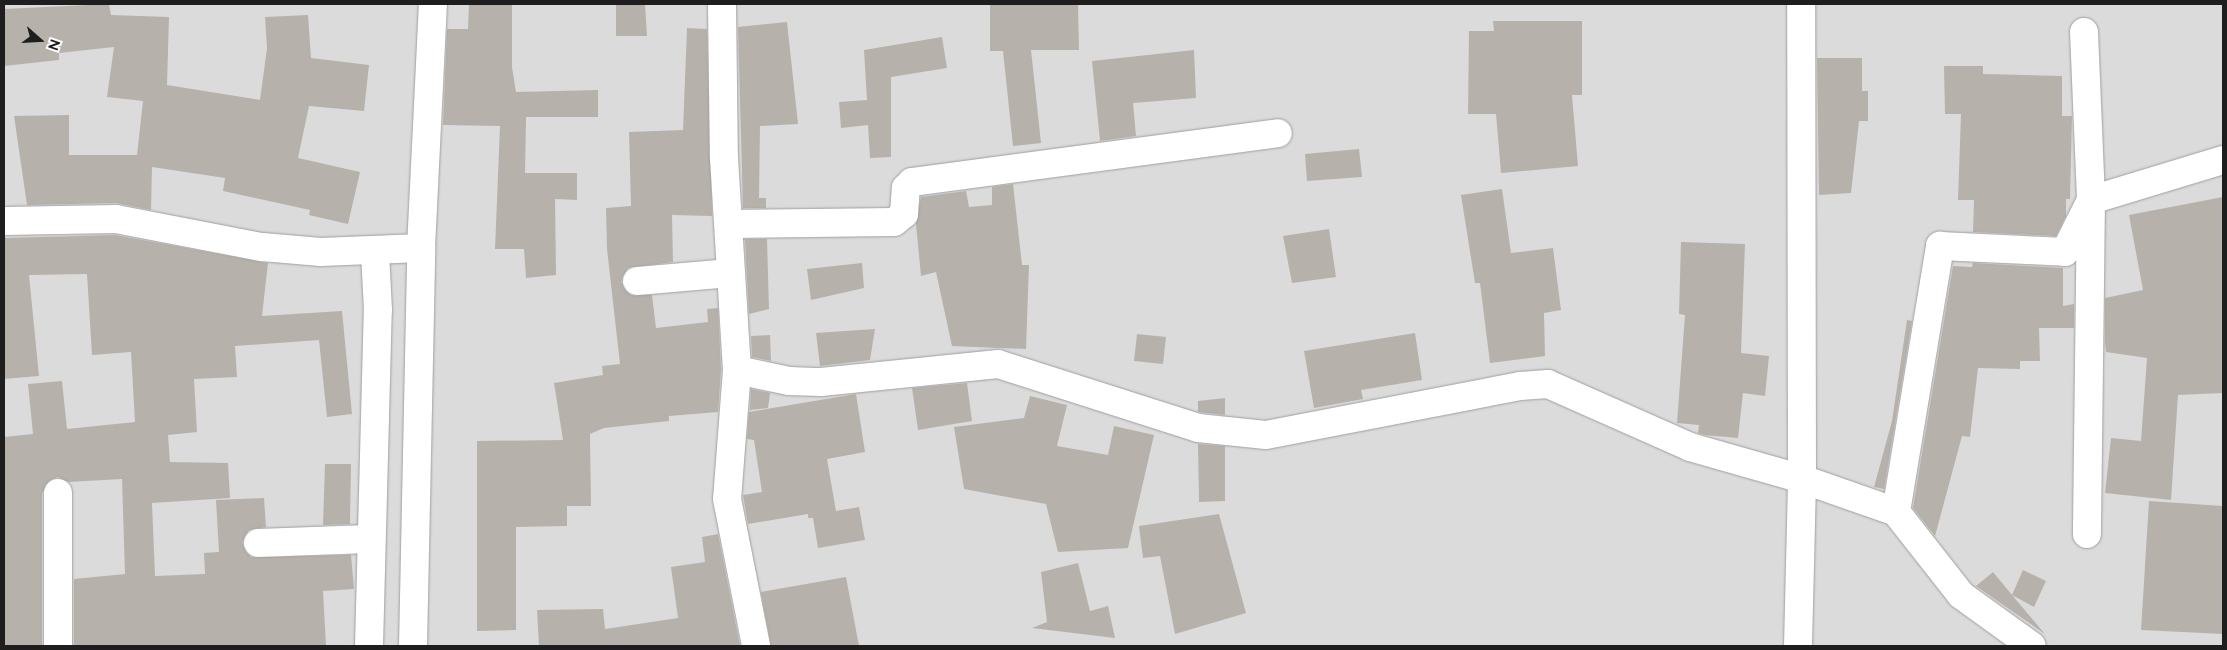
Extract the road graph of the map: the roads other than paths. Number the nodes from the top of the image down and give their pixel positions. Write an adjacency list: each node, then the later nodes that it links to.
1 (433, 4): 10 (street)
2 (722, 4): 9 (street)
3 (1801, 4): 15 (street)
4 (2084, 32): 7 (street)
5 (1278, 133): 9 (street)
6 (2223, 160): 7 (street)
7 (2091, 200): 17 (street); 18 (street)
8 (4, 221): 11 (street)
9 (729, 224): 12 (street)
10 (421, 248): 11 (street); 23 (street)
11 (375, 252): 19 (street)
12 (732, 273): 13 (street); 14 (street)
13 (637, 281)
14 (737, 370): 15 (street); 24 (street)
15 (1802, 479): 17 (street); 25 (street)
16 (58, 493): 21 (street)
17 (1896, 512): 26 (street)
18 (2087, 534)
19 (369, 539): 20 (street); 22 (street)
20 (258, 543)
21 (58, 646)
22 (369, 646)
23 (413, 646)
24 (756, 646)
25 (1798, 646)
26 (2032, 646)

